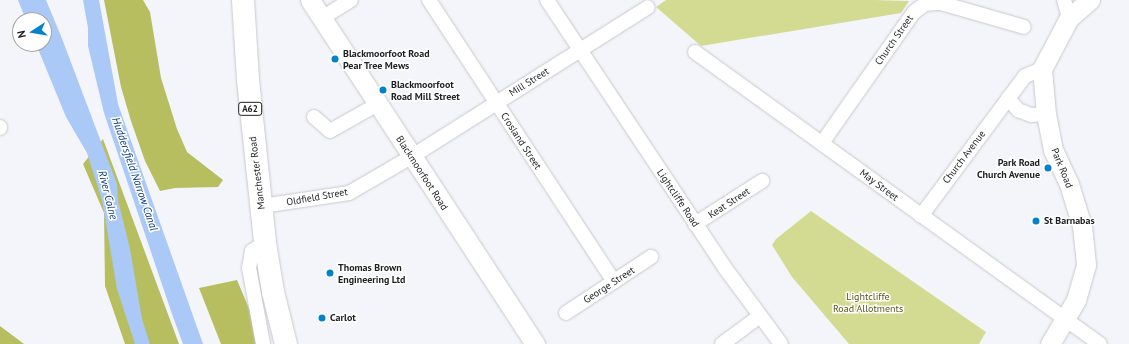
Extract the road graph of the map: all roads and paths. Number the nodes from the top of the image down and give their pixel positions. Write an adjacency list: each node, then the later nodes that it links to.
1 (243, 0): 23 (main road, Manchester Road / A62)
2 (310, 0): 9 (street, Blackmoorfoot Road)
3 (351, 0): 9 (street)
4 (429, 0): 16 (street, Crosland Street)
5 (547, 0): 12 (street, Lightcliffe Road)
6 (1064, 0): 10 (street)
7 (1090, 0): 10 (street)
8 (648, 7): 12 (street, Mill Street)
9 (322, 18): 17 (street, Blackmoorfoot Road)
10 (1069, 18): 14 (street)
11 (1024, 27): 20 (street, Church Street)
12 (580, 50): 16 (street, Mill Street); 25 (street, Lightcliffe Road)
13 (695, 52): 20 (street, May Street)
14 (1042, 70): 15 (street, Church Avenue); 18 (street, Park Road)
15 (1008, 98): 18 (street); 24 (street, Church Avenue)
16 (496, 103): 21 (street, Mill Street); 28 (street, Crosland Street)
17 (378, 104): 19 (street); 21 (street, Blackmoorfoot Road)
18 (1046, 114): 31 (street, Park Road)
19 (314, 117)
20 (822, 143): 24 (street, May Street)
21 (411, 157): 23 (street, Oldfield Street); 34 (street, Blackmoorfoot Road)
22 (762, 181): 25 (street, Keat Street)
23 (262, 206): 26 (main road, Manchester Road / A62)
24 (921, 216): 31 (street, May Street)
25 (695, 224): 30 (street, Lightcliffe Road)
26 (265, 243): 32 (street); 33 (main road, Manchester Road / A62)
27 (651, 257): 28 (street, George Street)
28 (614, 282): 29 (street, George Street)
29 (566, 313)
30 (760, 316): 35 (street); 36 (street, Lightcliffe Road)
31 (1064, 319): 37 (street, Park Road); 38 (street, May Street)
32 (263, 344)
33 (286, 344)
34 (535, 344)
35 (722, 344)
36 (781, 344)
37 (1050, 344)
38 (1100, 344)

